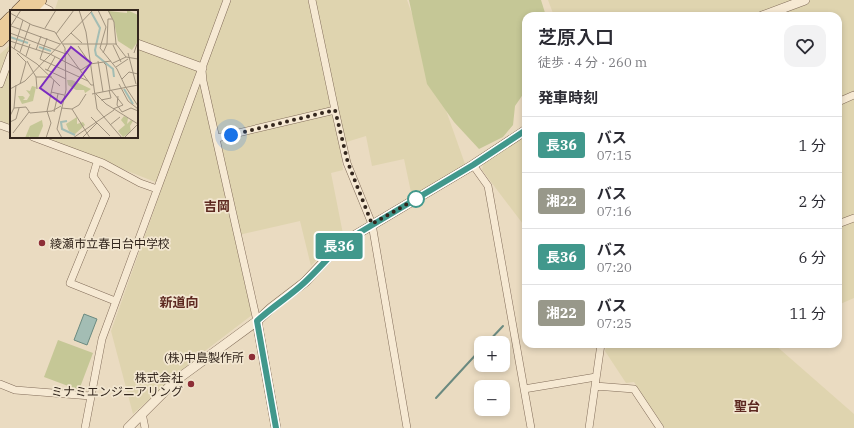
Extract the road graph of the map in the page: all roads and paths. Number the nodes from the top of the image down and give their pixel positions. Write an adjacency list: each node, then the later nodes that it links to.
1 (227, 0): 12 (street)
2 (312, 0): 16 (street)
3 (805, 0): 7 (street)
4 (32, 3): 5 (main road); 6 (street)
5 (19, 10)
6 (47, 10)
7 (773, 12)
8 (8, 30): 9 (main road)
9 (0, 41)
10 (138, 44): 12 (street)
11 (10, 57): 13 (street)
12 (202, 68): 21 (street); 24 (street)
13 (0, 84)
14 (854, 95): 15 (street)
15 (842, 100)
16 (335, 110): 21 (street); 27 (street)
17 (0, 125): 18 (street)
18 (10, 129)
19 (522, 133): 23 (street)
20 (36, 138): 22 (street)
21 (217, 138): 29 (street)
22 (97, 162): 24 (street); 28 (street)
23 (473, 165): 27 (street); 34 (street)
24 (157, 189): 28 (street)
25 (854, 218): 26 (street)
26 (842, 222)
27 (372, 224): 29 (street); 41 (street)
28 (116, 301): 35 (street)
29 (257, 321): 36 (street); 40 (street)
30 (600, 348): 31 (street)
31 (596, 377): 33 (street); 34 (street)
32 (0, 384): 35 (street)
33 (595, 386): 43 (street); 44 (street)
34 (524, 389): 42 (street)
35 (91, 396): 37 (street)
36 (142, 413): 38 (street); 39 (street)
37 (85, 428)
38 (128, 428)
39 (145, 428)
40 (276, 428)
41 (407, 428)
42 (531, 428)
43 (589, 428)
44 (660, 428)

